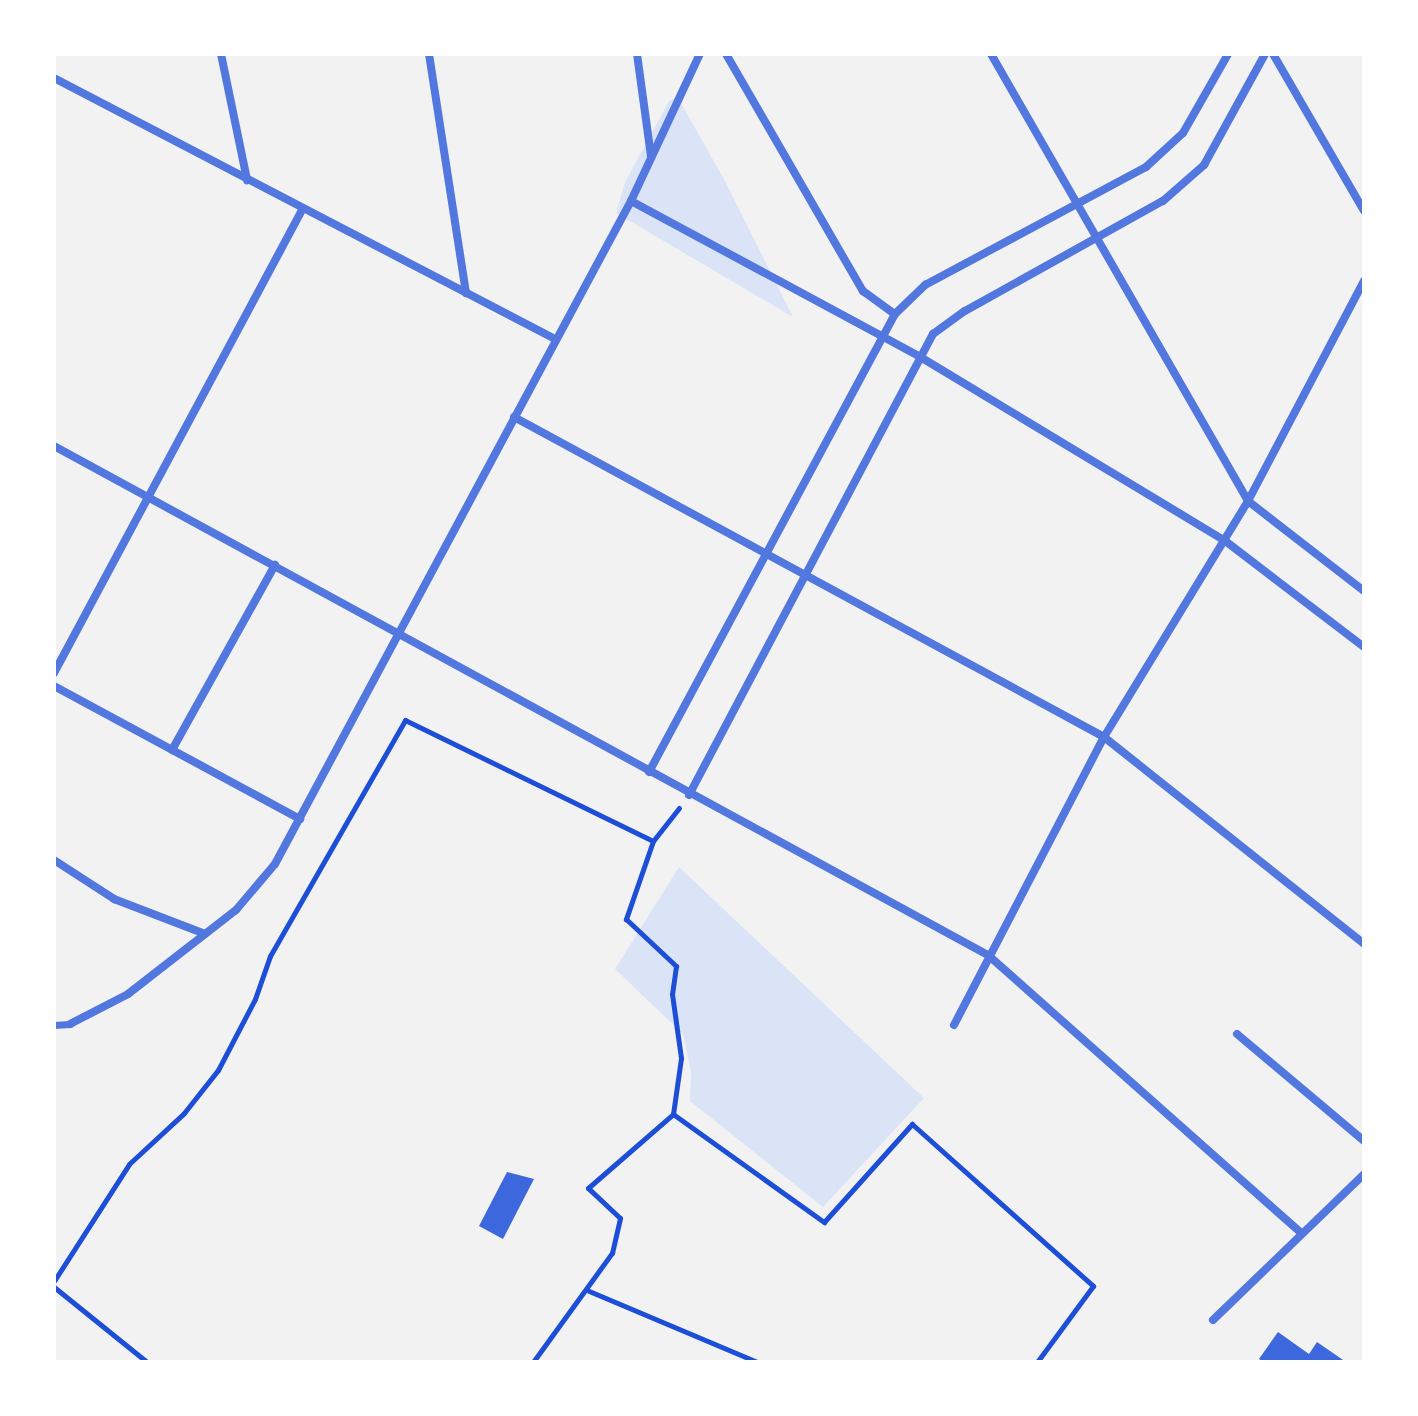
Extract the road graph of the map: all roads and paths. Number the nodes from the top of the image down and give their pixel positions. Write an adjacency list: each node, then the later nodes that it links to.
1 (221, 54): 12 (street)
2 (429, 54): 19 (street)
3 (637, 54): 11 (street)
4 (700, 54): 11 (street)
5 (726, 54): 20 (street)
6 (991, 54): 14 (street)
7 (1228, 54): 14 (street)
8 (1265, 54): 17 (street)
9 (1273, 54): 16 (street)
10 (55, 80): 12 (street)
11 (651, 158): 13 (street)
12 (247, 180): 15 (street)
13 (631, 201): 21 (street); 22 (street)
14 (1072, 204): 17 (street); 20 (street)
15 (302, 210): 19 (street); 26 (street)
16 (1364, 211)
17 (1094, 240): 23 (street); 27 (street)
18 (1364, 281): 27 (street)
19 (466, 293): 22 (street)
20 (895, 314): 21 (street)
21 (884, 338): 23 (street); 29 (street)
22 (555, 339): 24 (street)
23 (922, 358): 28 (street); 31 (street)
24 (514, 417): 29 (street); 33 (street)
25 (54, 446): 26 (street)
26 (149, 496): 30 (street); 35 (street)
27 (1248, 501): 28 (street); 32 (street)
28 (1224, 540): 34 (street); 37 (street)
29 (770, 555): 31 (street); 39 (street)
30 (275, 565): 33 (street); 38 (street)
31 (807, 576): 37 (street); 40 (street)
32 (1364, 591)
33 (403, 635): 39 (street); 41 (street)
34 (1364, 647)
35 (54, 673)
36 (54, 686): 38 (street)
37 (1104, 737): 45 (street); 46 (street)
38 (172, 750): 41 (street)
39 (649, 772): 40 (street)
40 (689, 795): 42 (path); 46 (street)
41 (300, 819): 44 (street)
42 (653, 841): 51 (path); 55 (path)
43 (54, 860): 44 (street)
44 (205, 934): 47 (street)
45 (1364, 944)
46 (988, 955): 49 (street); 54 (street)
47 (70, 1024): 48 (street)
48 (54, 1025)
49 (954, 1025)
50 (1237, 1034): 52 (street)
51 (673, 1114): 57 (path); 62 (path)
52 (1364, 1141)
53 (1364, 1174): 54 (street)
54 (1300, 1232): 58 (street)
55 (54, 1281)
56 (54, 1287): 59 (path)
57 (589, 1291): 60 (path); 61 (path)
58 (1213, 1320)
59 (147, 1362)
60 (533, 1362)
61 (757, 1362)
62 (1037, 1362)

